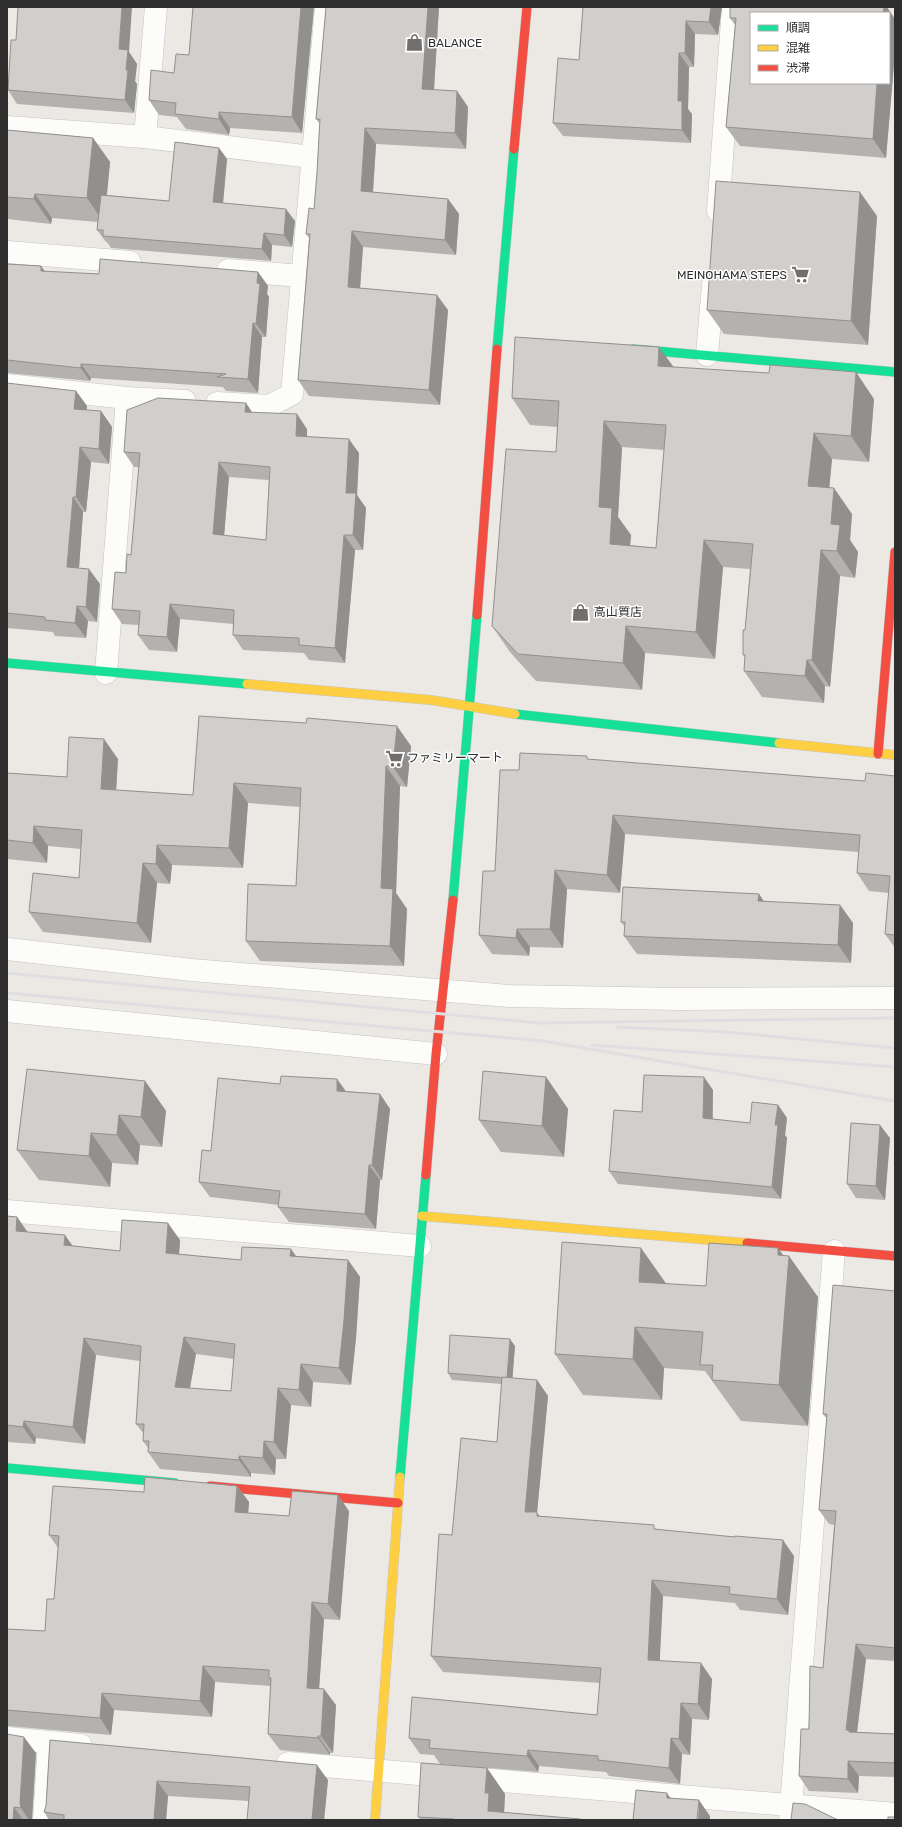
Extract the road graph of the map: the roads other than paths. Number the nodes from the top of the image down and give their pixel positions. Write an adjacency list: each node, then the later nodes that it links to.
1 (156, 7): 6 (street)
2 (326, 7): 7 (street)
3 (527, 7): 22 (street)
4 (733, 7): 8 (street)
5 (7, 127): 6 (street)
6 (146, 137): 7 (street)
7 (312, 157): 13 (street)
8 (717, 229)
9 (7, 252): 10 (street)
10 (150, 264)
11 (206, 268): 13 (street)
12 (714, 268): 15 (street)
13 (301, 276): 18 (street)
14 (621, 348): 15 (street)
15 (707, 356): 16 (street)
16 (895, 372)
17 (7, 386): 18 (street)
18 (127, 398): 21 (street)
19 (895, 552): 23 (street)
20 (7, 663): 21 (street)
21 (106, 673): 22 (street)
22 (469, 708): 23 (street); 26 (street)
23 (878, 754): 24 (street)
24 (895, 755)
25 (7, 950): 26 (street)
26 (444, 991): 27 (street); 29 (street)
27 (895, 998)
28 (7, 1011): 29 (street)
29 (436, 1054): 31 (street)
30 (7, 1211): 32 (street)
31 (422, 1216): 32 (street); 33 (street)
32 (420, 1246): 38 (street)
33 (834, 1251): 34 (street); 44 (street)
34 (895, 1256)
35 (7, 1468): 36 (street)
36 (182, 1483)
37 (198, 1485): 38 (street)
38 (398, 1503): 43 (street)
39 (7, 1738): 40 (street)
40 (49, 1742): 41 (street); 46 (street)
41 (104, 1747)
42 (270, 1762): 43 (street)
43 (380, 1772): 44 (street); 47 (street)
44 (790, 1812): 45 (street)
45 (895, 1814)
46 (44, 1820)
47 (375, 1820)

